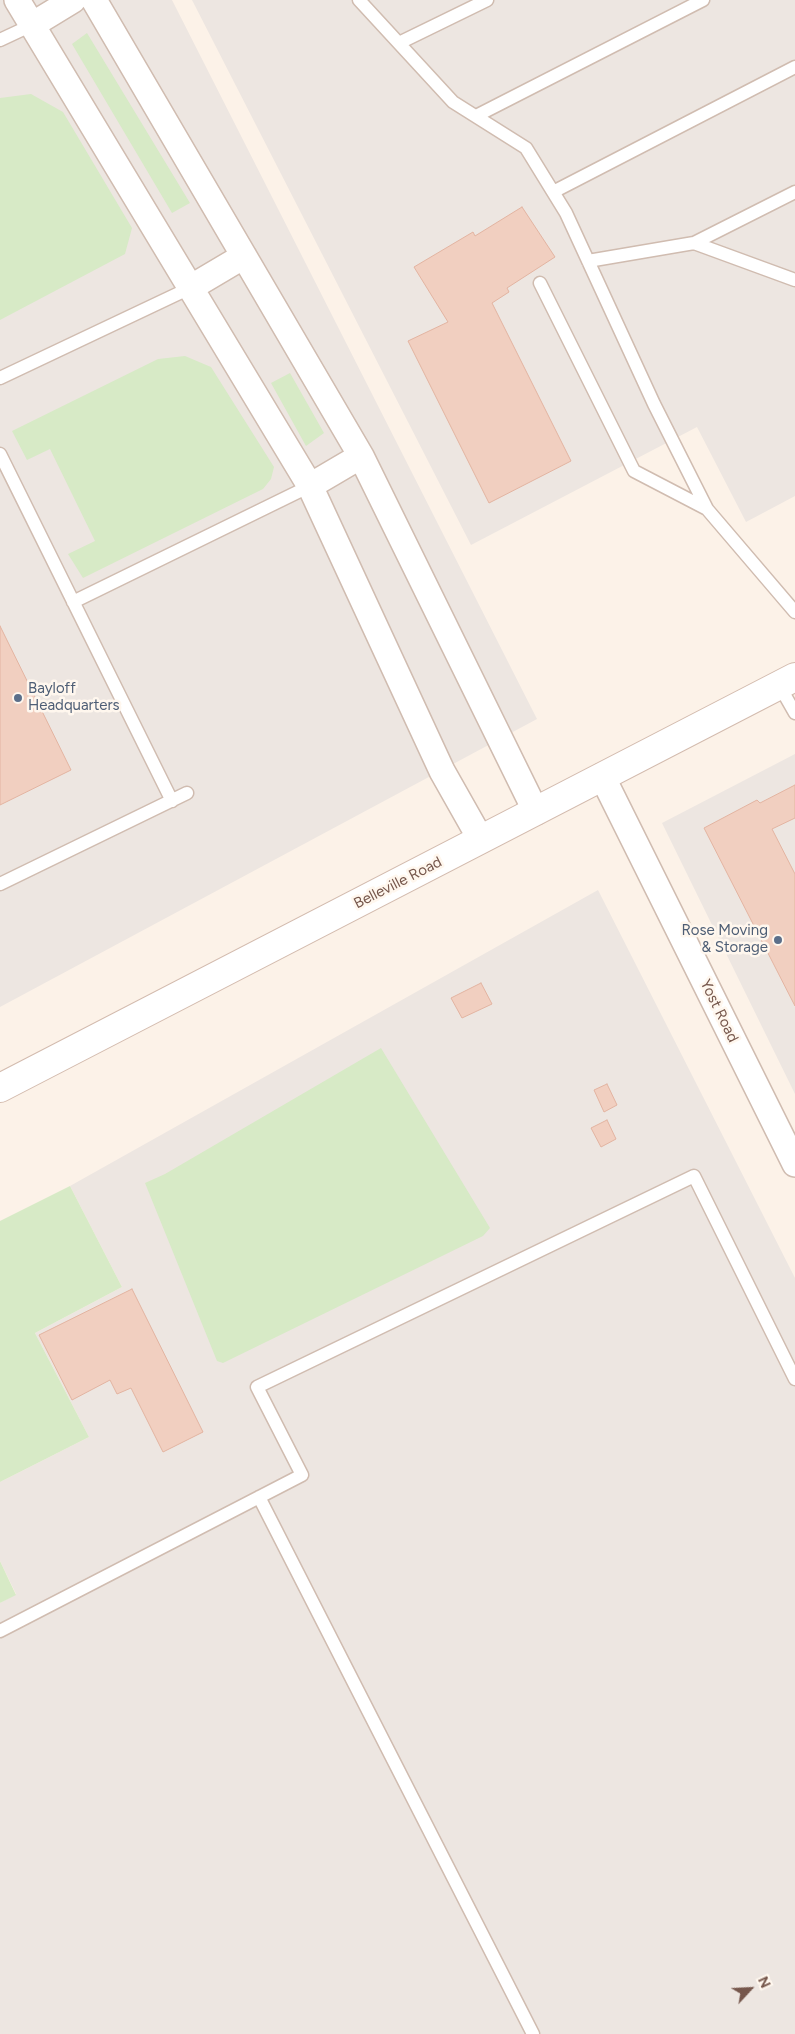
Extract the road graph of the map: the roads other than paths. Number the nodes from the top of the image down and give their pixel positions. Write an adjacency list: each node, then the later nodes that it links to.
1 (16, 0): 7 (street)
2 (73, 0): 7 (street)
3 (94, 0): 15 (street)
4 (360, 0): 9 (lane)
5 (487, 0): 9 (lane)
6 (704, 0): 11 (lane)
7 (32, 25): 8 (lane); 19 (street)
8 (0, 40)
9 (399, 44): 11 (lane)
10 (795, 67): 12 (lane)
11 (476, 116): 12 (lane)
12 (553, 192): 16 (lane)
13 (795, 192): 14 (lane)
14 (694, 243): 16 (lane); 17 (lane)
15 (244, 256): 19 (street); 22 (street)
16 (588, 261): 24 (lane)
17 (795, 280)
18 (540, 283): 24 (lane)
19 (190, 288): 20 (lane); 23 (street)
20 (0, 378)
21 (0, 454): 25 (lane)
22 (361, 456): 23 (street); 32 (street)
23 (310, 486): 25 (lane); 33 (street)
24 (708, 509): 26 (lane)
25 (73, 602): 31 (lane)
26 (795, 612)
27 (787, 681): 28 (lane); 29 (main road, Belleville Road)
28 (795, 712)
29 (602, 776): 32 (main road, Belleville Road); 36 (street, Yost Road)
30 (187, 793): 31 (lane)
31 (172, 801): 34 (lane)
32 (536, 812): 33 (main road, Belleville Road)
33 (481, 840): 35 (main road, Belleville Road)
34 (0, 884)
35 (0, 1088)
36 (795, 1164)
37 (795, 1379): 38 (lane)
38 (259, 1497): 39 (lane); 40 (lane)
39 (0, 1631)
40 (533, 2034)

